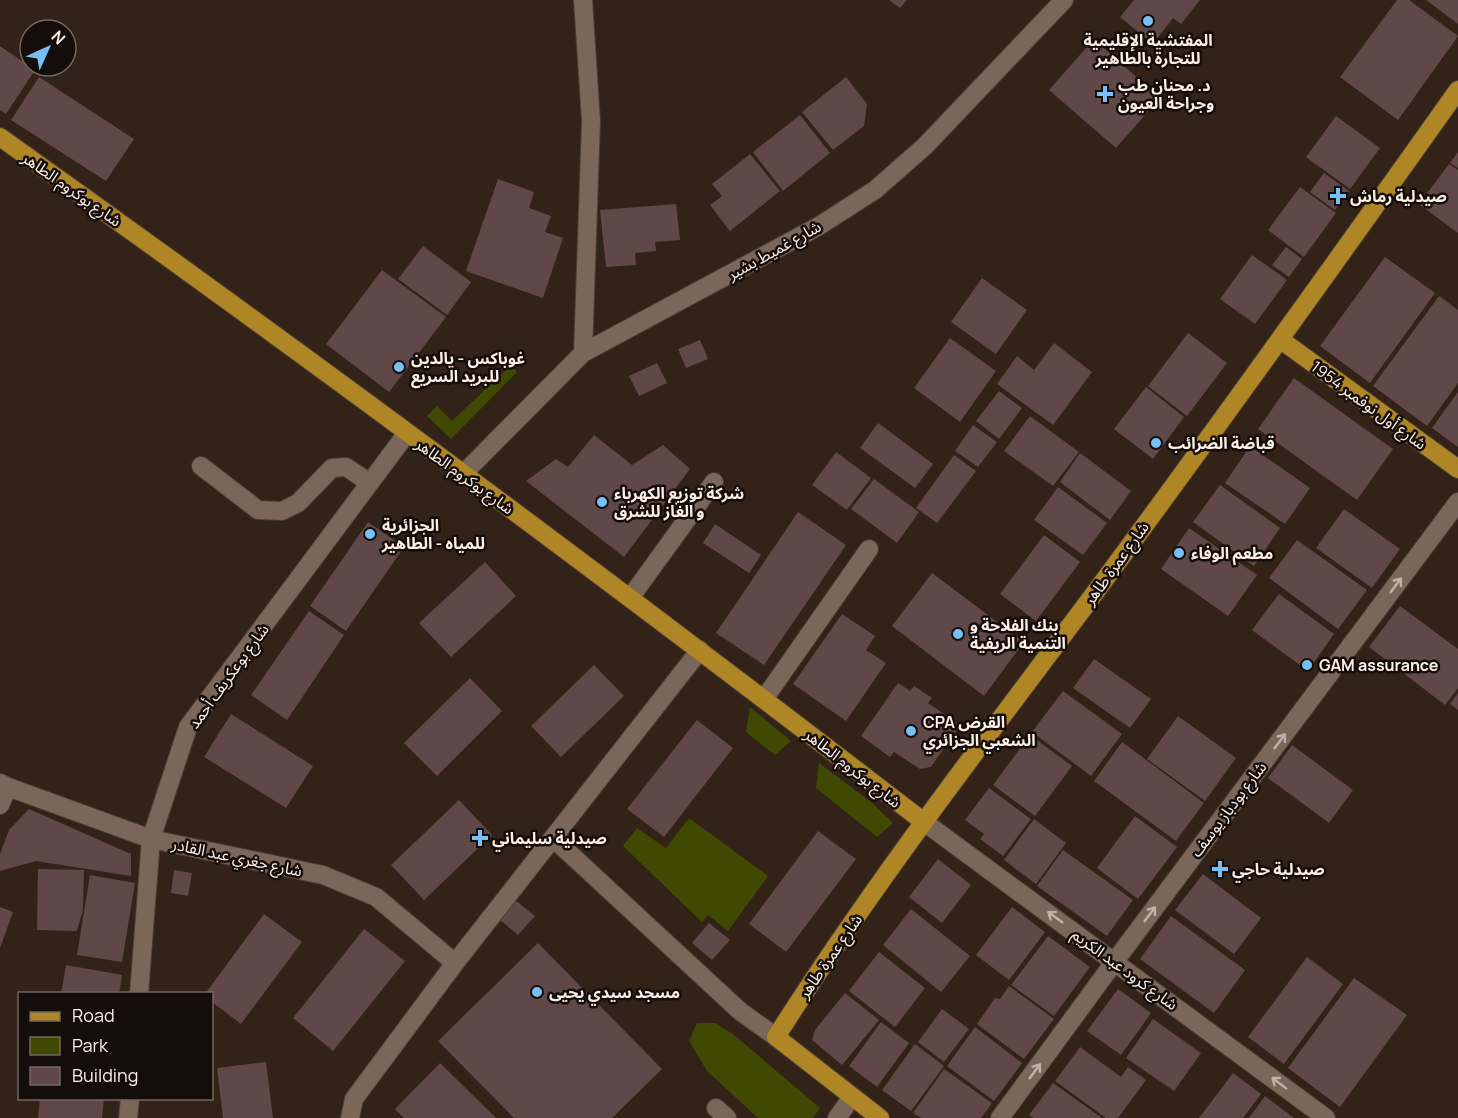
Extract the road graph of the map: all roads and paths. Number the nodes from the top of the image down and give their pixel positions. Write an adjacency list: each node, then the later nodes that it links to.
1 (583, 0): 6 (street)
2 (1064, 0): 6 (street, شارع غميط بشير)
3 (1458, 90): 5 (main road, شارع عمرة طاهر)
4 (0, 137): 7 (main road, شارع بوكروم الطاهر)
5 (1281, 340): 9 (main road, شارع أول نوفمبر 1954); 20 (main road, شارع عمرة طاهر)
6 (583, 353): 10 (street, شارع غميط بشير)
7 (407, 433): 10 (main road, شارع بوكروم الطاهر); 12 (street, شارع بوعكريف أحمد)
8 (201, 466): 12 (street)
9 (1458, 469)
10 (463, 474): 15 (main road, شارع بوكروم الطاهر)
11 (714, 482): 15 (street)
12 (370, 483): 21 (street, شارع بوعكريف أحمد)
13 (1458, 502): 23 (street, شارع بودباز يوسف, one-way to 13)
14 (869, 549): 17 (street)
15 (630, 598): 16 (main road, شارع بوكروم الطاهر)
16 (700, 650): 17 (main road, شارع بوكروم الطاهر); 22 (street)
17 (764, 699): 20 (main road, شارع بوكروم الطاهر)
18 (4, 785): 19 (street); 21 (street, شارع جغري عبد القادر)
19 (0, 805)
20 (924, 822): 23 (street, شارع كرود عبد الكريم, one-way to 20); 26 (main road, شارع عمرة طاهر)
21 (151, 839): 24 (street, شارع جغري عبد القادر); 25 (street, شارع بوعكريف أحمد)
22 (554, 839): 24 (street); 26 (street)
23 (1115, 961): 33 (street, شارع بودباز يوسف, one-way to 23); 34 (street, شارع كرود عبد الكريم, one-way to 23)
24 (455, 963): 30 (street)
25 (139, 992)
26 (776, 1037): 27 (main road)
27 (852, 1097): 31 (street); 32 (main road)
28 (130, 1100): 29 (street)
29 (128, 1118)
30 (350, 1118)
31 (837, 1118)
32 (880, 1118)
33 (1000, 1118)
34 (1326, 1118)

